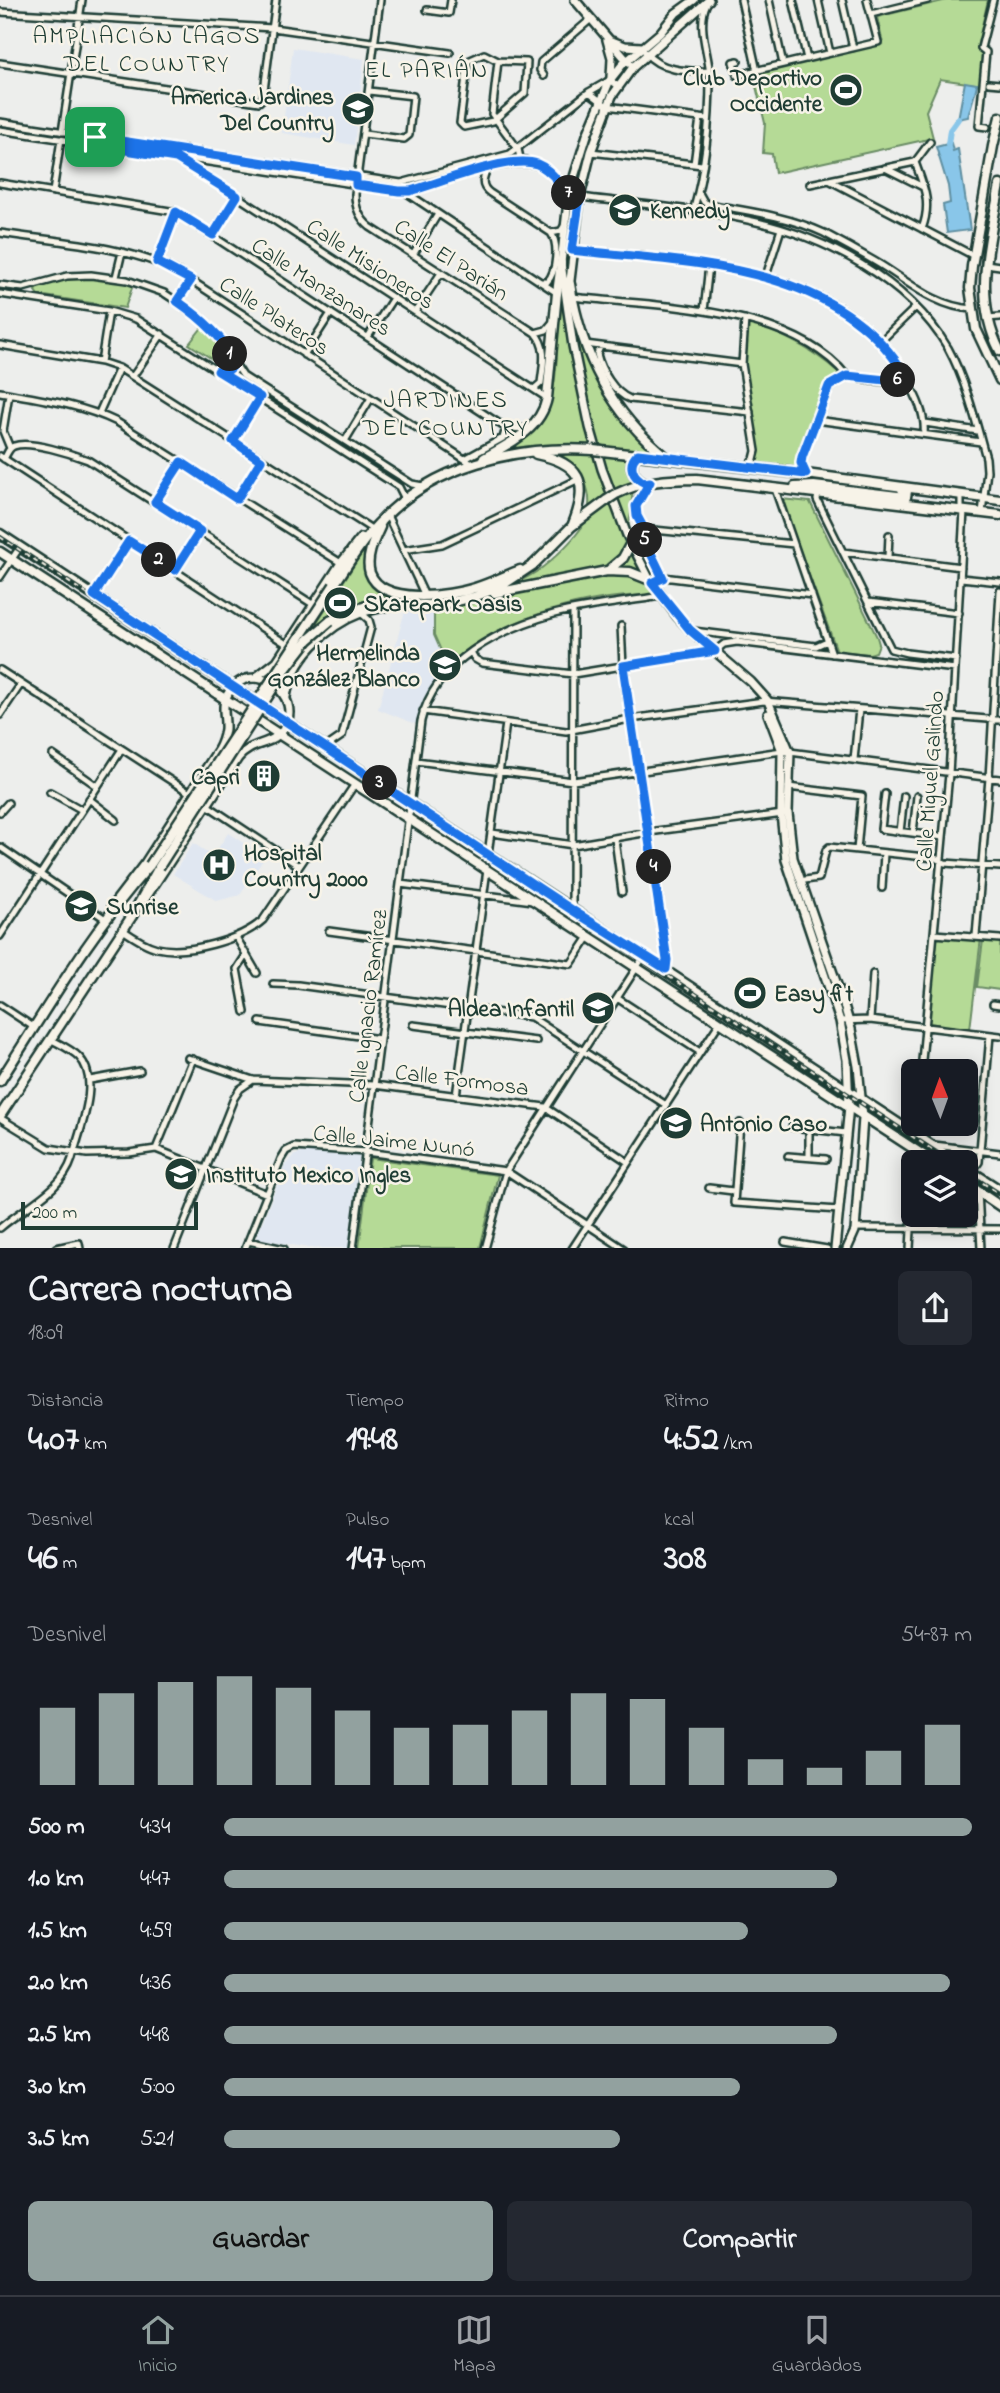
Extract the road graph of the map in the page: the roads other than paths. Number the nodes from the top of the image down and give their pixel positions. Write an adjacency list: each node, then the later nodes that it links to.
1 (82, 0): 21 (street)
2 (276, 0): 24 (street)
3 (380, 0): 26 (street, Calle El Parián)
4 (451, 0): 17 (street)
5 (575, 0): 23 (main road)
6 (694, 0): 19 (main road)
7 (708, 0): 22 (main road); 38 (street)
8 (741, 0): 39 (street)
9 (769, 0): 36 (street)
10 (793, 0): 31 (street)
11 (817, 0): 30 (street)
12 (842, 0): 27 (street)
13 (867, 0): 20 (street)
14 (928, 0): 16 (street)
15 (993, 0): 54 (street)
16 (900, 3): 20 (street)
17 (427, 10)
18 (0, 12): 21 (street)
19 (676, 13): 22 (main road); 28 (main road)
20 (871, 14): 27 (street)
21 (80, 17): 24 (street); 40 (street)
22 (689, 18): 28 (main road)
23 (591, 19): 25 (main road); 41 (street)
24 (273, 28): 26 (street); 40 (street)
25 (607, 38): 28 (main road); 33 (main road); 42 (main road)
26 (375, 43): 29 (street); 46 (street, Calle El Parián)
27 (853, 48): 30 (street)
28 (645, 51): 33 (main road); 37 (main road); 38 (street)
29 (450, 53)
30 (830, 53): 31 (street)
31 (807, 59): 36 (street)
32 (498, 61): 51 (street); 51 (street); 51 (street)
33 (627, 61): 37 (main road); 42 (main road)
34 (738, 61): 39 (street)
35 (0, 63): 40 (street)
36 (783, 64): 39 (street)
37 (633, 67): 45 (main road)
38 (709, 71): 52 (street)
39 (757, 71)
40 (71, 72): 56 (street)
41 (544, 76)
42 (610, 80): 45 (street); 47 (street); 48 (main road)
43 (989, 83): 44 (street)
44 (1000, 83)
45 (618, 86): 48 (main road)
46 (369, 91): 57 (street, Calle El Parián); 57 (street)
47 (589, 92): 48 (street); 62 (street)
48 (604, 105): 50 (street); 63 (main road); 81 (main road)
49 (1000, 117): 96 (main road)
50 (700, 118): 52 (street); 67 (street)
51 (495, 119): 62 (street)
52 (708, 119): 68 (street)
53 (0, 122): 56 (street)
54 (986, 127)
55 (0, 130): 59 (street)
56 (62, 132): 58 (street)
57 (364, 134): 71 (street, Calle El Parián)
58 (95, 137): 61 (street); 71 (street)
59 (61, 139): 61 (street); 79 (street)
60 (930, 142): 66 (street)
61 (94, 145): 64 (street)
62 (518, 149): 65 (street); 71 (street)
63 (591, 152): 67 (street); 83 (main road)
64 (176, 158): 75 (street); 82 (street, Calle Misioneros)
65 (528, 162): 70 (street); 81 (street)
66 (915, 162): 69 (street); 77 (street)
67 (694, 164): 68 (street)
68 (702, 165): 80 (street)
69 (885, 168): 72 (street); 77 (street)
70 (488, 169): 78 (street); 91 (street)
71 (356, 177): 75 (street, Calle El Parián)
72 (829, 180): 74 (street); 89 (street)
73 (0, 183): 79 (street, Calle Manzanares)
74 (810, 184)
75 (356, 185): 78 (street); 95 (street, Calle El Parián)
76 (1000, 185): 99 (main road)
77 (924, 188): 89 (street)
78 (404, 191): 86 (street)
79 (53, 192): 84 (street, Calle Manzanares)
80 (698, 193): 85 (street); 103 (street)
81 (569, 194): 83 (street); 87 (main road)
82 (237, 196): 92 (street); 116 (street, Calle Misioneros)
83 (580, 197): 85 (street); 93 (main road)
84 (176, 212): 92 (street, Calle Manzanares); 97 (street)
85 (693, 212): 88 (street)
86 (438, 214): 95 (street); 109 (street)
87 (565, 225): 91 (street); 98 (main road)
88 (781, 229): 104 (street); 108 (street)
89 (922, 229): 96 (street)
90 (0, 233): 94 (street, Calle Plateros)
91 (551, 233): 109 (street)
92 (213, 235): 125 (street, Calle Manzanares)
93 (572, 250): 100 (street); 111 (main road)
94 (122, 252): 97 (street, Calle Plateros); 105 (street)
95 (413, 255): 102 (street, Calle El Parián)
96 (974, 256): 121 (main road)
97 (157, 262): 106 (street, Calle Plateros)
98 (561, 263): 114 (main road); 118 (main road)
99 (986, 264): 101 (street); 127 (main road)
100 (709, 265): 104 (street); 123 (street)
101 (1000, 266)
102 (441, 273): 124 (street); 130 (street, Calle El Parián)
103 (892, 273): 107 (street); 108 (street)
104 (766, 276): 133 (street)
105 (116, 277): 110 (street); 119 (street)
106 (191, 280): 119 (street); 138 (street, Calle Plateros)
107 (903, 280): 113 (street); 121 (street)
108 (886, 281): 113 (street)
109 (540, 282): 114 (street)
110 (36, 284): 112 (street); 117 (street)
111 (570, 284): 118 (main road)
112 (0, 285)
113 (894, 288): 120 (street)
114 (557, 293): 129 (main road)
115 (0, 294): 117 (street)
116 (393, 298): 124 (street, Calle Misioneros); 132 (street)
117 (41, 300): 122 (street)
118 (570, 300): 123 (street); 134 (main road); 204 (main road)
119 (177, 301): 139 (street)
120 (916, 307): 133 (street); 163 (street)
121 (972, 309): 147 (main road)
122 (109, 311): 131 (street); 140 (street)
123 (704, 311): 128 (street)
124 (415, 312): 148 (street, Calle Misioneros)
125 (331, 313): 132 (street, Calle Manzanares); 138 (street)
126 (1000, 317): 127 (street)
127 (987, 318): 137 (main road)
128 (744, 319): 141 (street); 146 (street)
129 (554, 320): 130 (street); 153 (main road)
130 (535, 333): 148 (street)
131 (162, 334): 143 (street); 145 (street)
132 (368, 337): 161 (street, Calle Manzanares)
133 (881, 341): 144 (street)
134 (584, 344): 136 (street); 155 (main road)
135 (0, 345): 140 (street)
136 (600, 346): 141 (street); 154 (street)
137 (1000, 351)
138 (304, 355): 152 (street, Calle Plateros)
139 (233, 360): 143 (street); 160 (street)
140 (101, 362): 142 (street)
141 (742, 364): 156 (street)
142 (119, 368): 145 (street); 157 (street)
143 (218, 371): 151 (street)
144 (905, 375): 146 (street); 159 (street)
145 (133, 376): 167 (street)
146 (847, 376): 158 (street)
147 (1000, 380)
148 (534, 389): 153 (street, Calle Misioneros)
149 (0, 392): 150 (street)
150 (9, 394): 157 (street); 164 (street)
151 (260, 397): 165 (street); 167 (street)
152 (370, 398): 168 (street); 177 (street, Calle Plateros)
153 (547, 398): 162 (main road)
154 (630, 399): 155 (street); 156 (street)
155 (621, 412): 175 (main road)
156 (750, 412): 179 (street)
157 (99, 413): 178 (street)
158 (816, 420): 166 (street); 180 (street)
159 (925, 423): 163 (street); 166 (street)
160 (320, 425): 165 (street); 168 (street)
161 (506, 428): 162 (street); 169 (street)
162 (530, 428): 169 (main road)
163 (978, 431): 170 (street)
164 (1, 432): 171 (street)
165 (314, 433): 190 (street)
166 (924, 434): 170 (street)
167 (233, 441): 176 (street)
168 (345, 441): 184 (street)
169 (505, 441): 177 (main road)
170 (981, 442): 188 (street)
171 (10, 448): 174 (street); 192 (street)
172 (526, 453): 173 (main road); 177 (main road); 181 (main road)
173 (638, 454): 175 (main road); 182 (main road)
174 (2, 457): 203 (street)
175 (668, 458): 179 (main road)
176 (261, 460): 189 (street); 197 (street)
177 (468, 461): 184 (main road)
178 (181, 462): 189 (street); 192 (street)
179 (747, 467): 180 (main road)
180 (806, 474): 183 (main road)
181 (579, 479): 198 (main road); 207 (street)
182 (648, 482): 185 (main road); 198 (main road, bridge); 199 (street)
183 (892, 485): 185 (main road); 187 (main road)
184 (426, 486): 190 (main road)
185 (775, 489): 186 (main road); 205 (street)
186 (818, 494): 193 (main road); 209 (street)
187 (961, 495): 188 (main road); 193 (street, Calle Miguel Galindo)
188 (983, 498): 191 (main road); 194 (street)
189 (237, 499): 212 (street)
190 (405, 499): 195 (main road)
191 (1000, 500)
192 (155, 502): 200 (street)
193 (964, 511): 194 (main road); 214 (street, Calle Miguel Galindo)
194 (982, 513): 196 (main road)
195 (387, 515): 197 (main road); 207 (street); 226 (main road)
196 (1000, 515)
197 (374, 526): 212 (main road); 311 (main road, bridge)
198 (572, 526): 213 (main road)
199 (644, 529): 205 (street); 218 (street)
200 (200, 531): 215 (street); 230 (street)
201 (0, 534): 206 (main road)
202 (889, 535): 210 (street)
203 (129, 541): 215 (street); 224 (street)
204 (631, 543): 216 (main road); 220 (main road)
205 (794, 544): 225 (street)
206 (20, 547): 211 (street); 224 (main road)
207 (403, 550): 226 (street)
208 (0, 552): 211 (main road)
209 (844, 552): 210 (street); 228 (street)
210 (888, 557): 214 (street)
211 (12, 560): 217 (street); 254 (main road)
212 (341, 564): 230 (main road)
213 (533, 565): 223 (main road); 226 (main road)
214 (961, 567): 219 (street, Calle Miguel Galindo)
215 (175, 570): 237 (street)
216 (607, 571): 220 (main road); 223 (main road)
217 (0, 577)
218 (663, 578): 220 (street); 225 (street)
219 (961, 578): 221 (street); 233 (street, Calle Miguel Galindo)
220 (651, 581): 227 (main road)
221 (1000, 582)
222 (1000, 591): 261 (street)
223 (482, 594): 229 (main road)
224 (94, 595): 252 (main road)
225 (812, 595): 236 (street)
226 (425, 596)
227 (661, 596): 231 (street, Calle Ignacio Ramírez); 235 (main road)
228 (867, 602): 233 (street); 238 (street)
229 (394, 604): 232 (main road); 311 (main road, bridge)
230 (314, 605): 237 (main road)
231 (573, 610): 240 (street, Calle Ignacio Ramírez); 248 (street)
232 (361, 613): 250 (main road); 268 (street)
233 (958, 613): 243 (street, Calle Miguel Galindo)
234 (621, 626): 244 (street)
235 (690, 630): 236 (street); 239 (main road)
236 (827, 641): 241 (street)
237 (288, 645): 245 (main road)
238 (891, 649): 242 (street); 243 (street)
239 (715, 651): 241 (street); 244 (street); 255 (main road)
240 (471, 652): 248 (street); 257 (street, Calle Ignacio Ramírez)
241 (832, 654): 242 (street)
242 (878, 659): 246 (street)
243 (956, 659): 246 (street, Calle Miguel Galindo)
244 (623, 666): 248 (street); 260 (street)
245 (272, 667): 249 (main road); 250 (main road)
246 (955, 669): 259 (street, Calle Miguel Galindo)
247 (0, 670): 251 (street)
248 (573, 674): 265 (street)
249 (254, 678): 252 (main road); 253 (main road)
250 (289, 680): 253 (main road)
251 (21, 684): 258 (street); 269 (street)
252 (233, 687): 254 (main road); 262 (main road)
253 (286, 698): 262 (main road)
254 (225, 700): 263 (main road); 266 (main road)
255 (765, 700): 256 (street); 260 (street); 270 (main road)
256 (859, 709): 259 (street); 273 (street)
257 (423, 711): 264 (street); 274 (street, Calle Ignacio Ramírez)
258 (0, 715)
259 (953, 716): 261 (street); 278 (street, Calle Miguel Galindo)
260 (630, 719): 265 (street); 277 (street)
261 (997, 719): 279 (street)
262 (287, 722): 266 (main road); 268 (main road)
263 (225, 723): 267 (main road); 272 (main road)
264 (506, 723): 265 (street); 276 (street)
265 (573, 729): 281 (street)
266 (278, 735): 267 (main road); 282 (main road)
267 (260, 743): 275 (main road)
268 (326, 747): 292 (main road)
269 (122, 748): 283 (street); 286 (street)
270 (786, 751): 273 (street); 277 (street); 284 (main road)
271 (53, 755): 283 (street)
272 (213, 759): 275 (main road); 286 (main road)
273 (853, 760): 278 (street)
274 (416, 761): 276 (street); 292 (street, Calle Ignacio Ramírez)
275 (230, 769): 293 (main road)
276 (500, 772): 281 (street); 301 (street)
277 (638, 772): 281 (street); 299 (street)
278 (949, 774): 279 (street); 303 (street, Calle Miguel Galindo)
279 (989, 778): 280 (street); 313 (street)
280 (1000, 779)
281 (573, 781): 305 (street)
282 (355, 784): 297 (main road); 312 (street)
283 (97, 786): 290 (street)
284 (785, 787): 296 (main road); 307 (street)
285 (50, 792): 294 (street)
286 (190, 793): 325 (main road)
287 (885, 794): 300 (street)
288 (904, 796): 300 (street)
289 (917, 796): 302 (street)
290 (89, 799): 294 (street); 298 (street)
291 (8, 803): 295 (street)
292 (411, 803): 297 (street, Calle Ignacio Ramírez); 309 (main road)
293 (207, 805): 312 (street); 324 (main road)
294 (82, 810): 316 (street)
295 (0, 812)
296 (784, 814): 299 (street); 349 (main road); 352 (main road)
297 (409, 819): 315 (main road); 318 (street, Calle Ignacio Ramírez)
298 (116, 820)
299 (649, 832): 304 (street); 340 (street)
300 (900, 832): 302 (street)
301 (492, 833): 305 (street); 309 (street)
302 (913, 833): 303 (street)
303 (943, 837): 310 (street, Calle Miguel Galindo)
304 (615, 839): 305 (street); 320 (street)
305 (573, 845): 323 (street)
306 (0, 846): 316 (street)
307 (857, 850): 308 (street); 317 (street)
308 (884, 853): 310 (street); 319 (street)
309 (488, 854): 323 (main road)
310 (941, 860): 313 (street); 329 (street, Calle Miguel Galindo)
311 (154, 866): 324 (main road); 327 (main road)
312 (299, 866): 332 (street)
313 (981, 866): 314 (street); 331 (street)
314 (1000, 867)
315 (487, 870): 321 (street); 322 (main road)
316 (39, 875): 325 (street); 330 (street)
317 (805, 880)
318 (400, 884): 321 (street); 334 (street, Calle Ignacio Ramírez)
319 (882, 888)
320 (622, 892)
321 (484, 895): 322 (street); 336 (street)
322 (534, 901): 333 (main road)
323 (572, 910): 338 (main road)
324 (132, 916): 326 (main road)
325 (104, 918): 327 (main road)
326 (123, 930): 332 (street); 360 (main road)
327 (99, 931): 356 (main road)
328 (329, 931): 334 (street)
329 (934, 934): 331 (street); 355 (street, Calle Miguel Galindo)
330 (0, 936)
331 (976, 936): 335 (street)
332 (236, 937): 337 (street)
333 (589, 937): 336 (street); 339 (main road)
334 (393, 939): 336 (street); 344 (street, Calle Ignacio Ramírez)
335 (1000, 939)
336 (476, 950): 347 (street)
337 (246, 955): 341 (street); 348 (street)
338 (644, 956): 339 (street); 340 (main road)
339 (637, 967): 345 (street); 351 (main road)
340 (666, 969): 371 (main road)
341 (257, 973)
342 (873, 974): 350 (street)
343 (273, 984): 344 (street)
344 (386, 997): 347 (street); 361 (street, Calle Ignacio Ramírez)
345 (617, 998): 363 (street); 364 (street)
346 (0, 1005): 356 (street)
347 (468, 1009): 357 (street); 363 (street)
348 (245, 1012)
349 (849, 1020): 350 (street); 352 (street); 373 (main road)
350 (870, 1020): 355 (street)
351 (720, 1021): 364 (street); 375 (main road)
352 (840, 1021): 371 (main road)
353 (260, 1022): 361 (street)
354 (413, 1025): 357 (street)
355 (925, 1026): 358 (street); 365 (street, Calle Miguel Galindo)
356 (35, 1028): 367 (main road)
357 (465, 1031): 362 (street); 372 (street)
358 (990, 1035): 359 (street); 389 (street)
359 (1000, 1036)
360 (50, 1039): 368 (street); 378 (main road)
361 (380, 1039): 370 (street, Calle Ignacio Ramírez)
362 (536, 1041)
363 (582, 1051): 374 (street); 376 (street)
364 (700, 1052): 374 (street)
365 (922, 1059)
366 (140, 1071): 368 (street)
367 (0, 1080)
368 (90, 1080): 391 (street)
369 (253, 1080): 370 (street, Calle Formosa); 386 (street, Calle Formosa); 398 (street)
370 (374, 1085): 372 (street, Calle Formosa); 390 (street, Calle Ignacio Ramírez)
371 (849, 1091): 373 (main road); 375 (main road)
372 (456, 1096): 376 (street, Calle Formosa)
373 (861, 1100): 377 (main road); 380 (main road)
374 (666, 1105): 396 (street)
375 (849, 1106): 377 (main road); 383 (main road)
376 (545, 1107): 396 (street, Calle Formosa); 399 (street)
377 (863, 1116): 387 (main road); 411 (main road)
378 (0, 1117): 391 (street)
379 (740, 1123): 403 (street)
380 (901, 1126)
381 (792, 1127): 382 (street)
382 (809, 1129): 383 (street); 394 (street)
383 (846, 1133): 408 (main road)
384 (917, 1136): 385 (main road)
385 (931, 1145): 388 (main road); 389 (street)
386 (156, 1149): 391 (street); 398 (street)
387 (915, 1149)
388 (939, 1150)
389 (980, 1150): 392 (street); 397 (street)
390 (366, 1152): 399 (street, Calle Jaime Nunó); 405 (street, Calle Jaime Nunó); 422 (street, Calle Ignacio Ramírez)
391 (74, 1153): 410 (street)
392 (1000, 1153)
393 (788, 1156): 394 (street)
394 (808, 1157): 395 (street)
395 (827, 1159)
396 (628, 1162): 409 (street)
397 (978, 1163)
398 (205, 1169): 405 (street); 419 (street)
399 (506, 1171): 409 (street, Calle Jaime Nunó); 423 (street)
400 (978, 1176): 402 (main road)
401 (709, 1188): 403 (street)
402 (997, 1189): 406 (main road)
403 (733, 1191): 408 (street)
404 (978, 1191): 406 (main road); 413 (street)
405 (267, 1194): 415 (street, Calle Jaime Nunó)
406 (989, 1198): 407 (main road)
407 (1000, 1206)
408 (839, 1210): 427 (main road)
409 (588, 1224): 424 (street); 425 (street, Calle Jaime Nunó)
410 (0, 1228)
411 (855, 1228): 412 (street); 428 (main road)
412 (911, 1228): 413 (street); 429 (street)
413 (979, 1228): 414 (street); 430 (street)
414 (1000, 1228)
415 (248, 1241): 420 (street, Calle Jaime Nunó); 421 (street)
416 (785, 1242): 426 (street)
417 (56, 1248): 418 (street)
418 (80, 1248)
419 (174, 1248)
420 (245, 1248)
421 (284, 1248)
422 (353, 1248)
423 (485, 1248)
424 (572, 1248)
425 (624, 1248)
426 (827, 1248)
427 (835, 1248)
428 (847, 1248)
429 (910, 1248)
430 (981, 1248)

